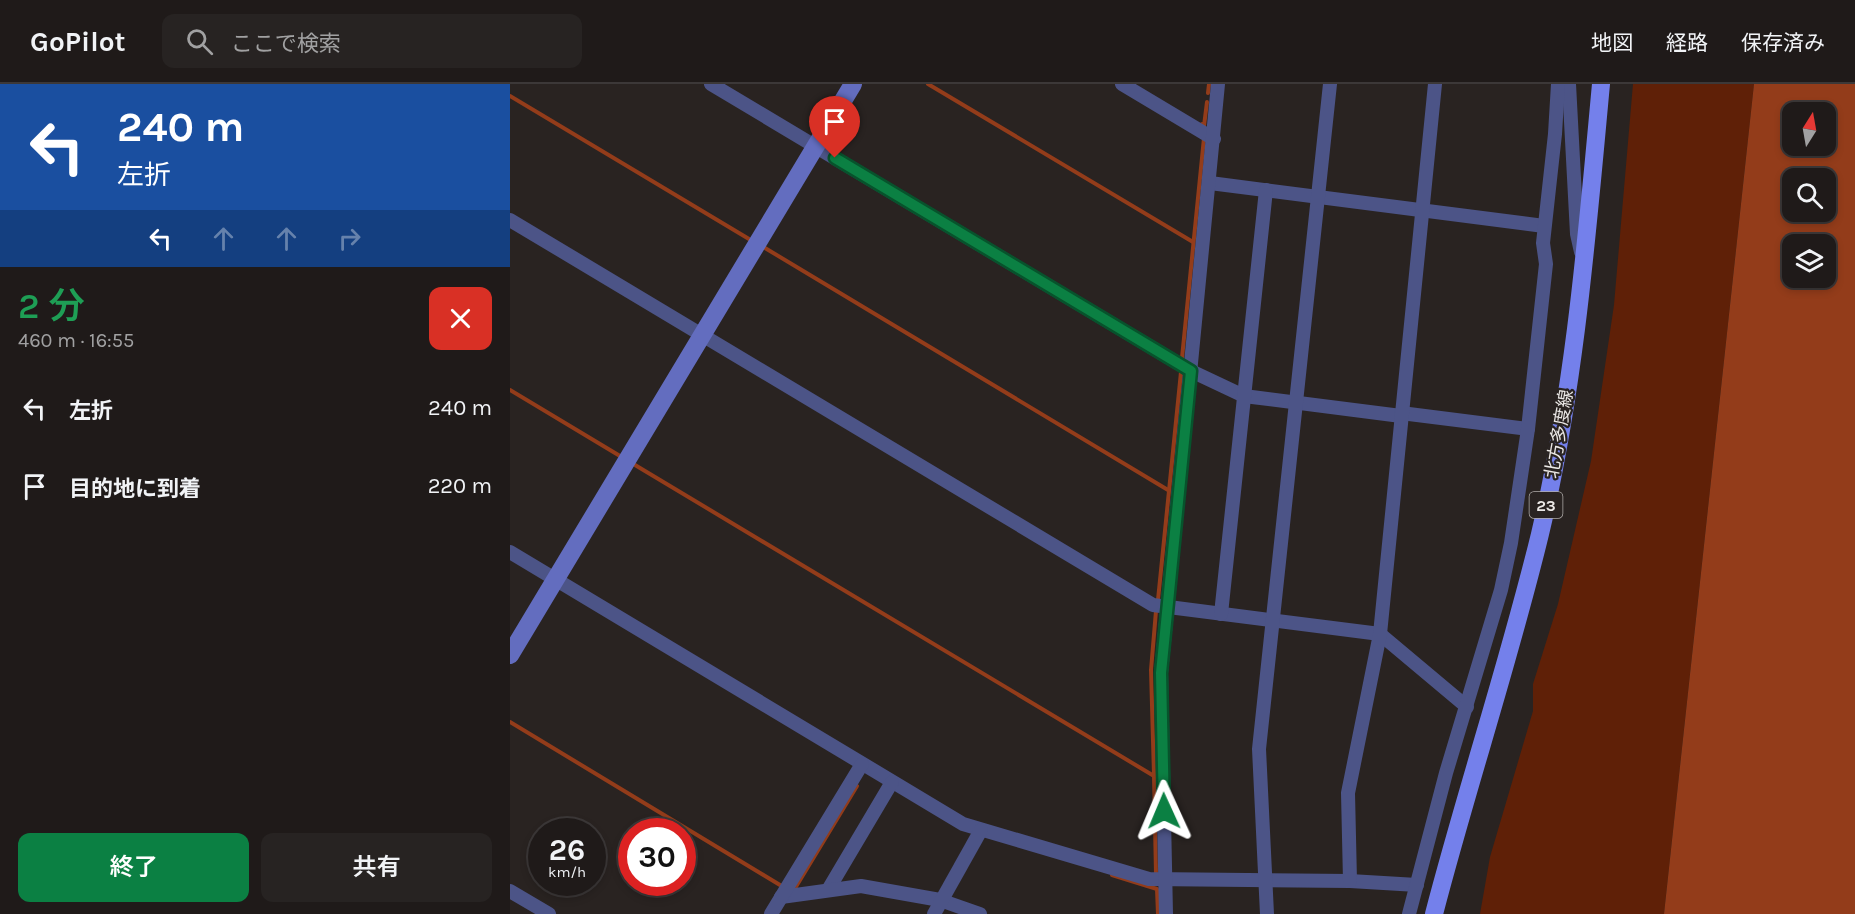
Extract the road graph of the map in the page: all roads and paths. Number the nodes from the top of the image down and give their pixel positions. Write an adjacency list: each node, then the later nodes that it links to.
1 (711, 84): 11 (street)
2 (853, 84): 11 (street)
3 (1122, 84): 10 (street)
4 (1218, 84): 10 (street)
5 (1330, 84): 14 (street)
6 (1434, 84): 15 (street)
7 (1558, 84): 17 (street)
8 (1569, 84): 18 (street)
9 (1601, 84): 18 (main road, 北方多度線 / 23)
10 (1214, 139): 12 (street)
11 (815, 147): 19 (street); 20 (street)
12 (1210, 183): 13 (street); 20 (street)
13 (1266, 190): 14 (street); 21 (street)
14 (1317, 196): 15 (street); 22 (street)
15 (1422, 210): 17 (street); 23 (street)
16 (510, 220): 19 (street)
17 (1544, 226): 24 (street)
18 (1584, 268): 51 (main road, 北方多度線 / 23)
19 (702, 335): 26 (street); 27 (street)
20 (1191, 371): 21 (street); 27 (street)
21 (1244, 396): 22 (street); 28 (street)
22 (1295, 402): 23 (street); 29 (street)
23 (1401, 414): 24 (street); 30 (street)
24 (1528, 429): 32 (street)
25 (510, 552): 26 (street)
26 (555, 580): 31 (street); 33 (street)
27 (1166, 607): 28 (street); 37 (street)
28 (1221, 614): 29 (street)
29 (1273, 621): 30 (street); 36 (street)
30 (1380, 634): 32 (street); 38 (street)
31 (510, 655)
32 (1467, 707): 39 (street)
33 (862, 764): 34 (street); 42 (street)
34 (892, 782): 35 (street); 40 (street)
35 (981, 830): 37 (street); 43 (street)
36 (1264, 879): 37 (street); 38 (street); 49 (street)
37 (1166, 880): 48 (street)
38 (1350, 880): 39 (street)
39 (1417, 885): 50 (street)
40 (828, 890): 42 (street); 43 (street)
41 (510, 891): 44 (street)
42 (781, 897): 45 (street)
43 (940, 900): 46 (street); 47 (street)
44 (549, 914)
45 (771, 914)
46 (934, 914)
47 (980, 914)
48 (1166, 914)
49 (1267, 914)
50 (1409, 914)
51 (1434, 914)

